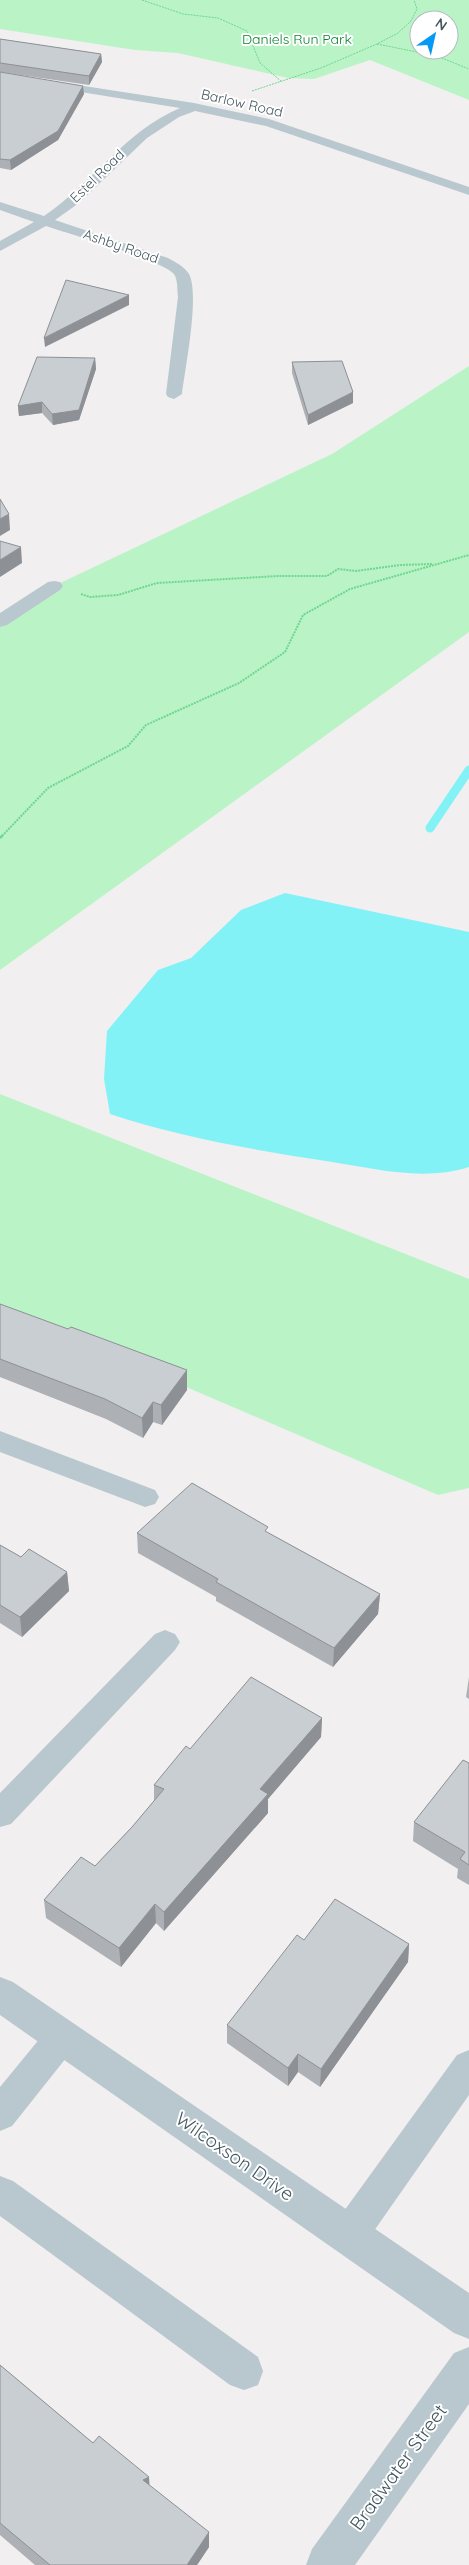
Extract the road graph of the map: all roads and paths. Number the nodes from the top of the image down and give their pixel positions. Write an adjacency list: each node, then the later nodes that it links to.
1 (142, 0): 6 (path)
2 (414, 0): 3 (path)
3 (377, 44): 4 (path); 6 (path)
4 (469, 69)
5 (0, 76): 7 (street, Barlow Road)
6 (282, 82): 7 (path)
7 (194, 107): 8 (street, Barlow Road); 10 (street, Estel Road)
8 (469, 191)
9 (0, 206): 10 (street, Ashby Road)
10 (47, 221): 11 (street, Estel Road); 12 (street, Ashby Road)
11 (0, 247)
12 (174, 394)
13 (469, 555): 14 (path)
14 (460, 558): 15 (path); 17 (path)
15 (54, 586): 16 (street)
16 (0, 621)
17 (0, 838)
18 (0, 1441): 19 (lane)
19 (145, 1497)
20 (166, 1642): 21 (lane)
21 (0, 1814)
22 (0, 1994): 23 (street, Wilcoxson Drive)
23 (62, 2036): 25 (lane); 27 (street, Wilcoxson Drive)
24 (469, 2066): 27 (lane)
25 (0, 2114)
26 (0, 2194): 30 (lane)
27 (349, 2235): 28 (street, Wilcoxson Drive)
28 (469, 2318)
29 (469, 2368): 31 (street, Bradwater Street)
30 (244, 2371)
31 (328, 2565)

